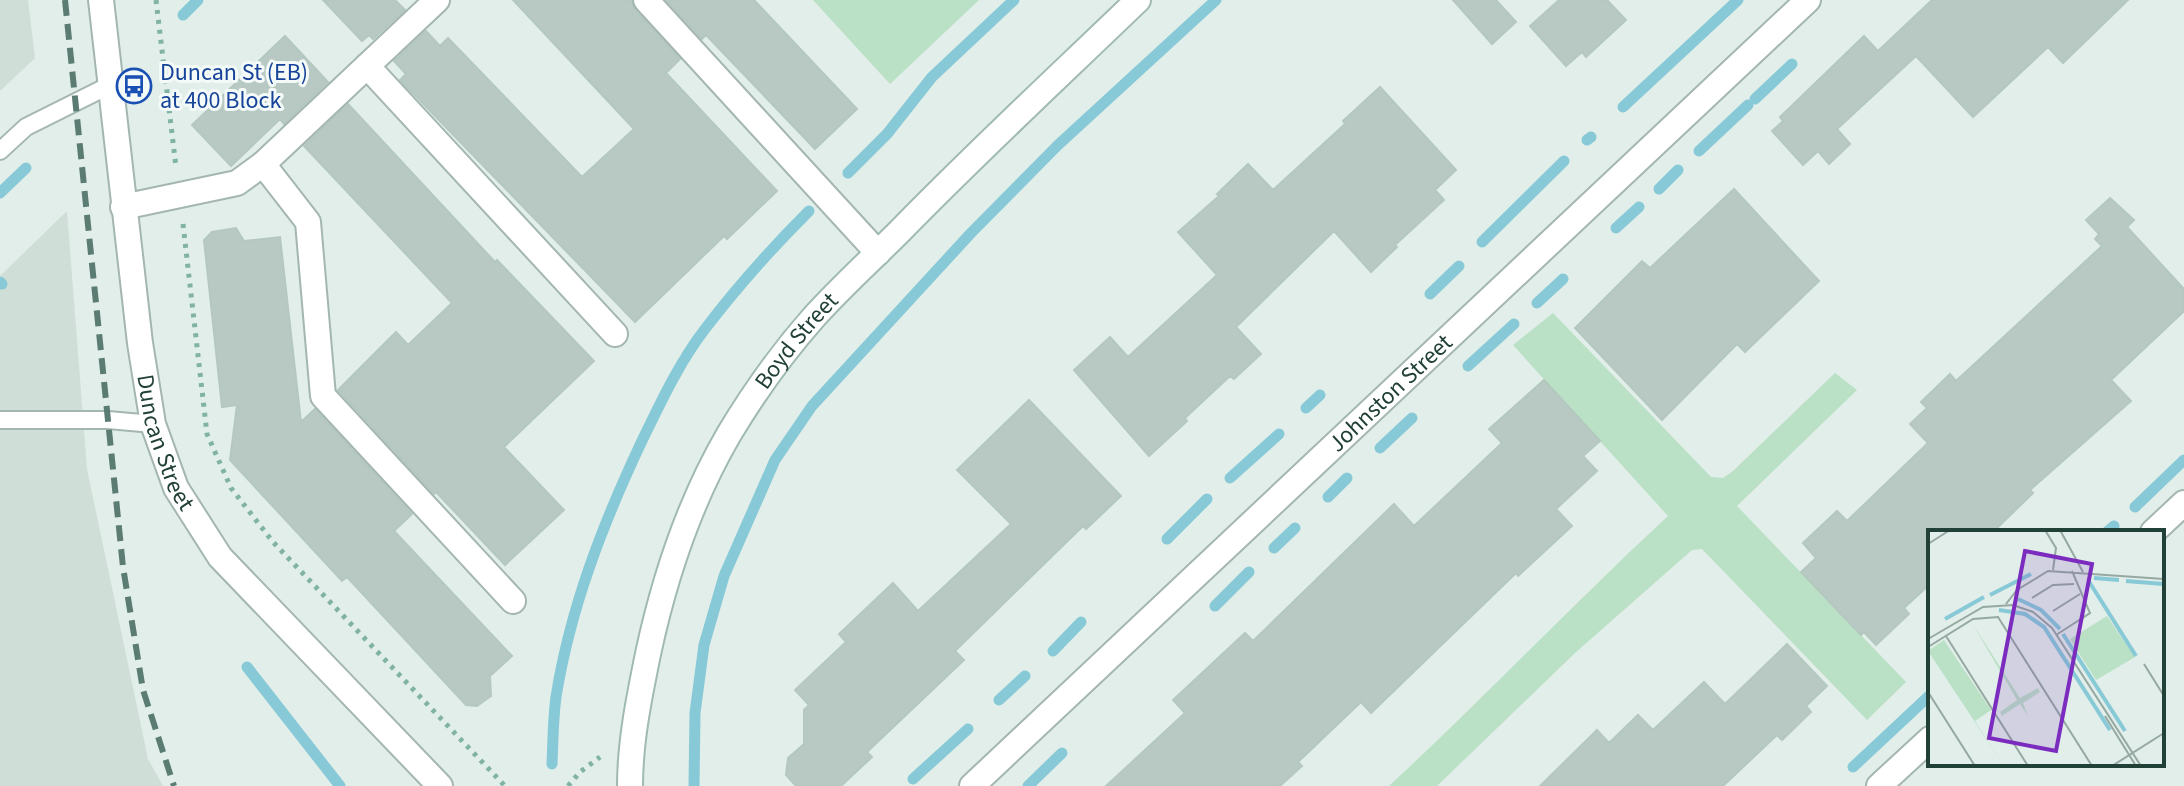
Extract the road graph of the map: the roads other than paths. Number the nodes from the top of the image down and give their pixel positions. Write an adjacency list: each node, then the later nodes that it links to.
1 (101, 0): 7 (street, Duncan Street)
2 (437, 0): 6 (street)
3 (646, 0): 11 (street)
4 (1138, 0): 11 (street, Boyd Street)
5 (1808, 0): 21 (street, Johnston Street)
6 (367, 66): 9 (street); 12 (street)
7 (110, 85): 8 (lane); 10 (street, Duncan Street)
8 (0, 151)
9 (263, 164): 10 (street); 17 (street)
10 (123, 207): 14 (street, Duncan Street)
11 (878, 253): 20 (street, Boyd Street)
12 (615, 334)
13 (0, 420): 14 (lane)
14 (153, 424): 19 (street, Duncan Street)
15 (2184, 503): 16 (street)
16 (2155, 530)
17 (513, 601)
18 (1928, 741): 22 (street)
19 (440, 786)
20 (630, 786)
21 (972, 786)
22 (1879, 786)

